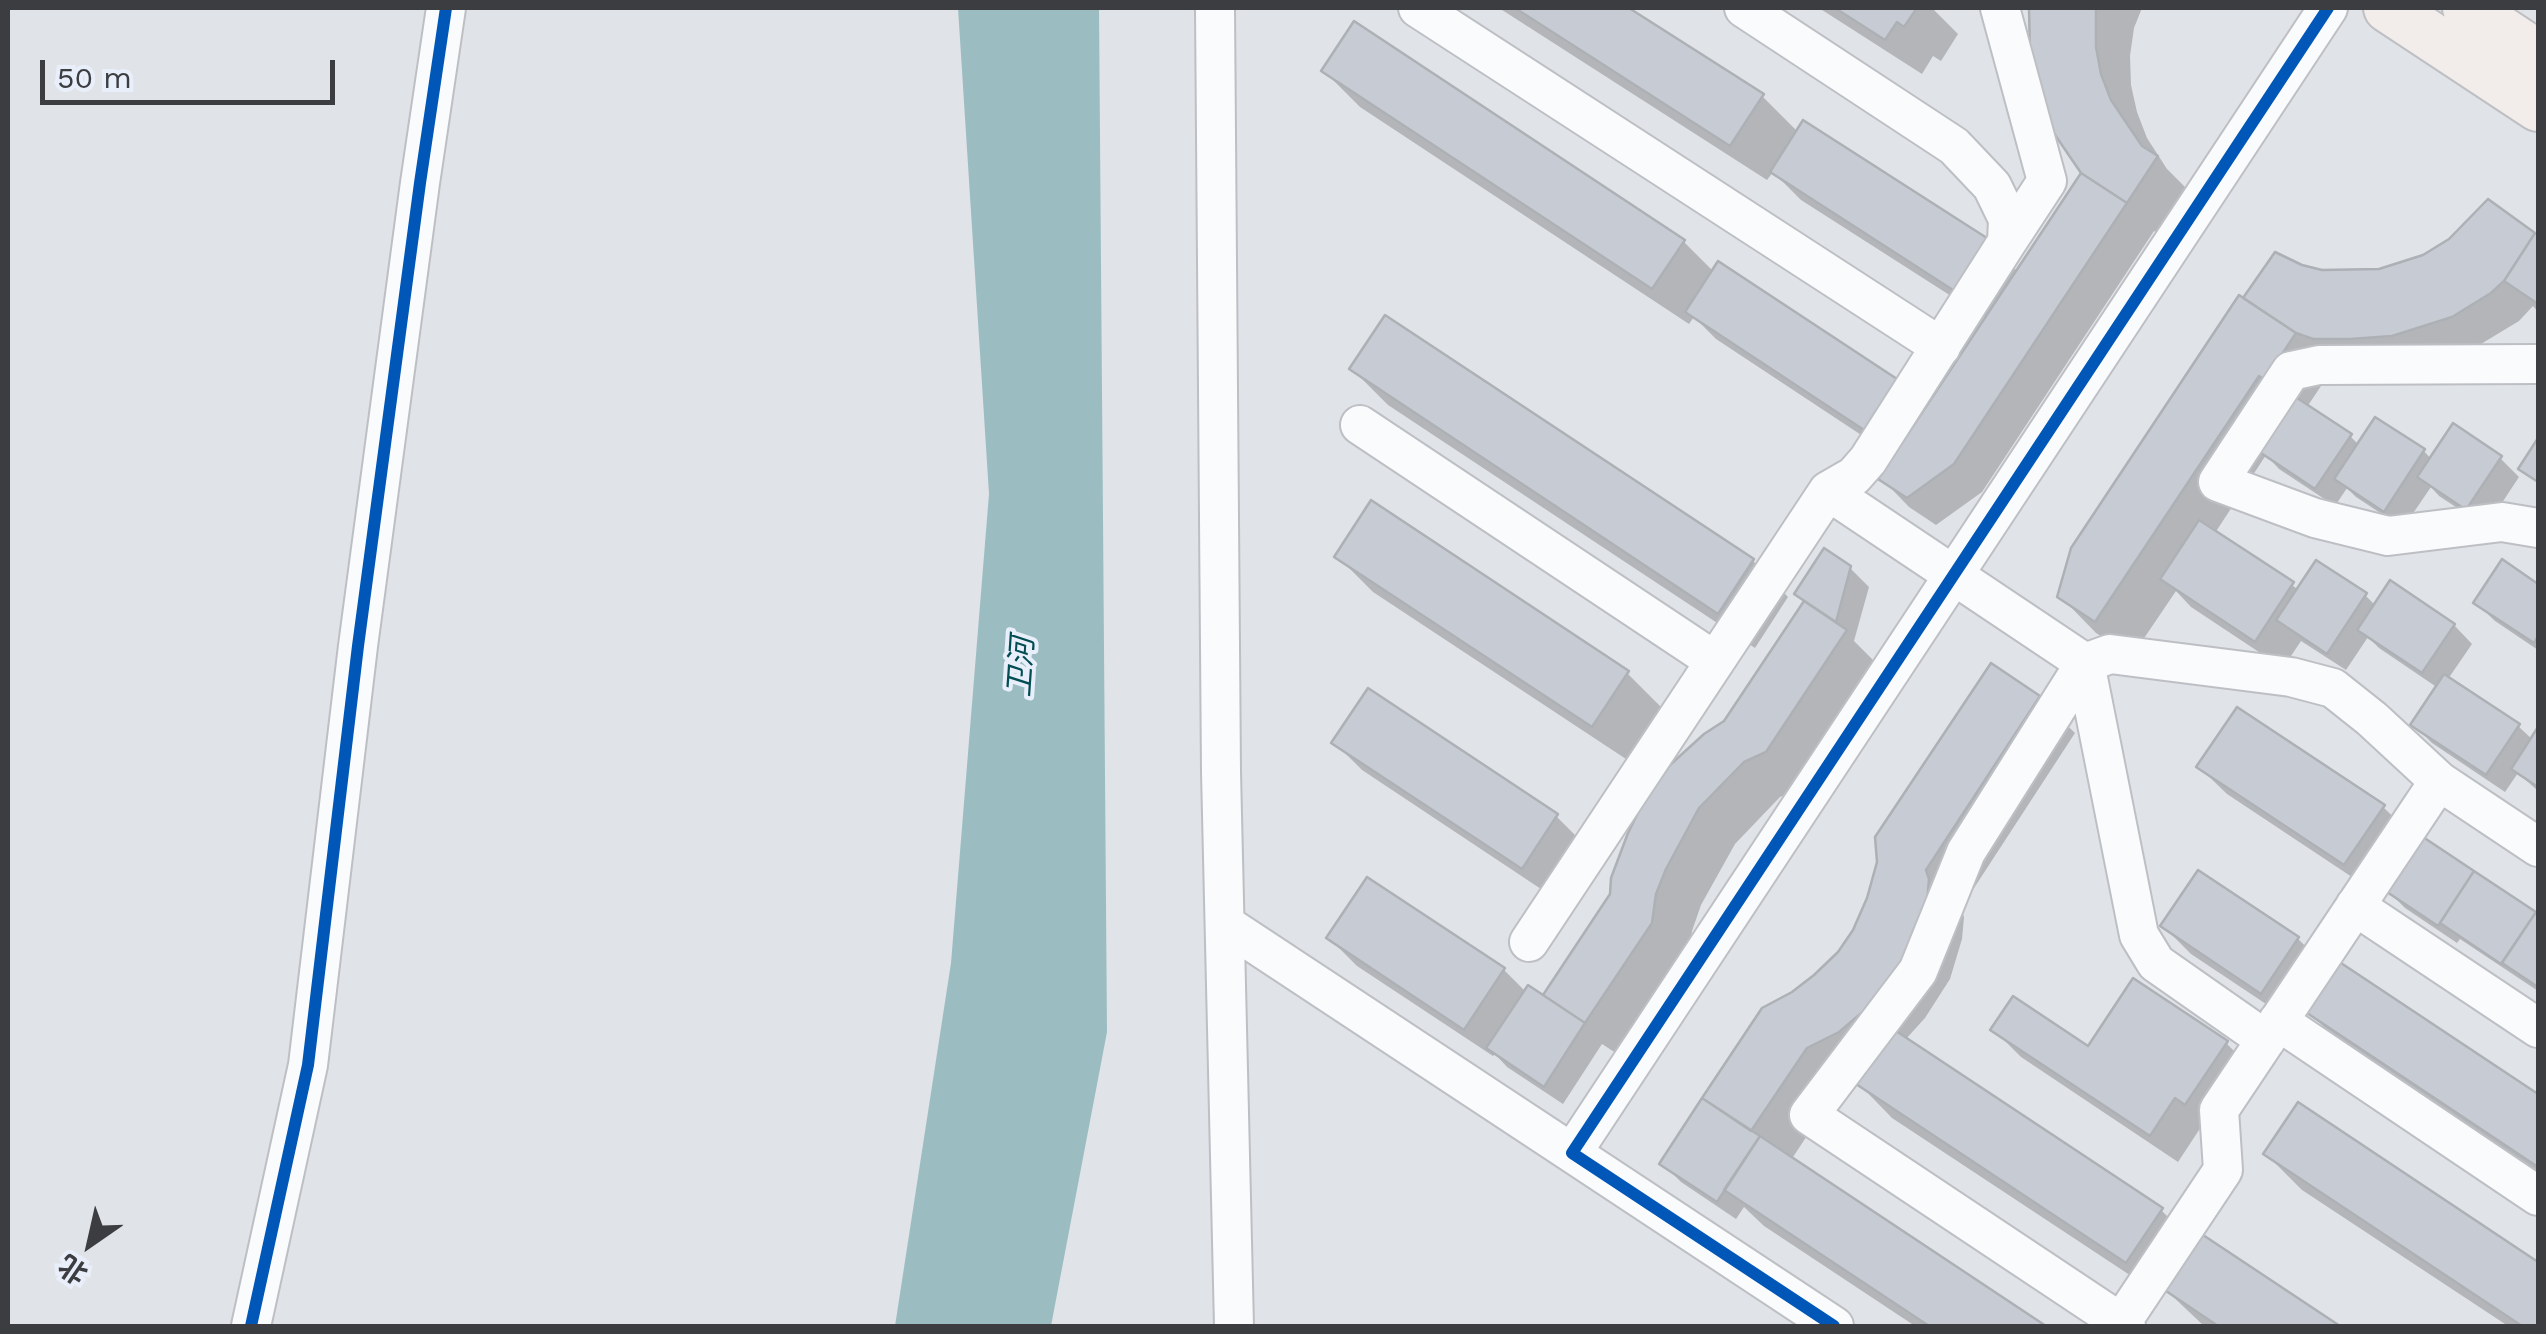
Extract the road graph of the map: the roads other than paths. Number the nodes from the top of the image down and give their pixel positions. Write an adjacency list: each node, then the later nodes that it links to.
1 (446, 8): 30 (street)
2 (1214, 8): 23 (street)
3 (1418, 8): 12 (street)
4 (1744, 8): 11 (street)
5 (2000, 8): 11 (street)
6 (2328, 8): 17 (street)
7 (2388, 8): 10 (main road)
8 (2466, 8): 9 (main road)
9 (2538, 55)
10 (2538, 107)
11 (2007, 242): 12 (street)
12 (1941, 347): 15 (street)
13 (2538, 364): 16 (street)
14 (1360, 425): 18 (street)
15 (1828, 491): 17 (street); 18 (street)
16 (2538, 528)
17 (1953, 574): 19 (street); 27 (street)
18 (1715, 661): 24 (street)
19 (2085, 663): 20 (street); 26 (street); 29 (street)
20 (2439, 780): 21 (street); 22 (street)
21 (2538, 846)
22 (2355, 906): 25 (street); 26 (street)
23 (1225, 924): 27 (street); 31 (street)
24 (1529, 942)
25 (2538, 1028)
26 (2272, 1030): 28 (street); 29 (street)
27 (1572, 1153): 32 (street)
28 (2538, 1196)
29 (2124, 1325)
30 (251, 1326)
31 (1234, 1326)
32 (1834, 1326)

